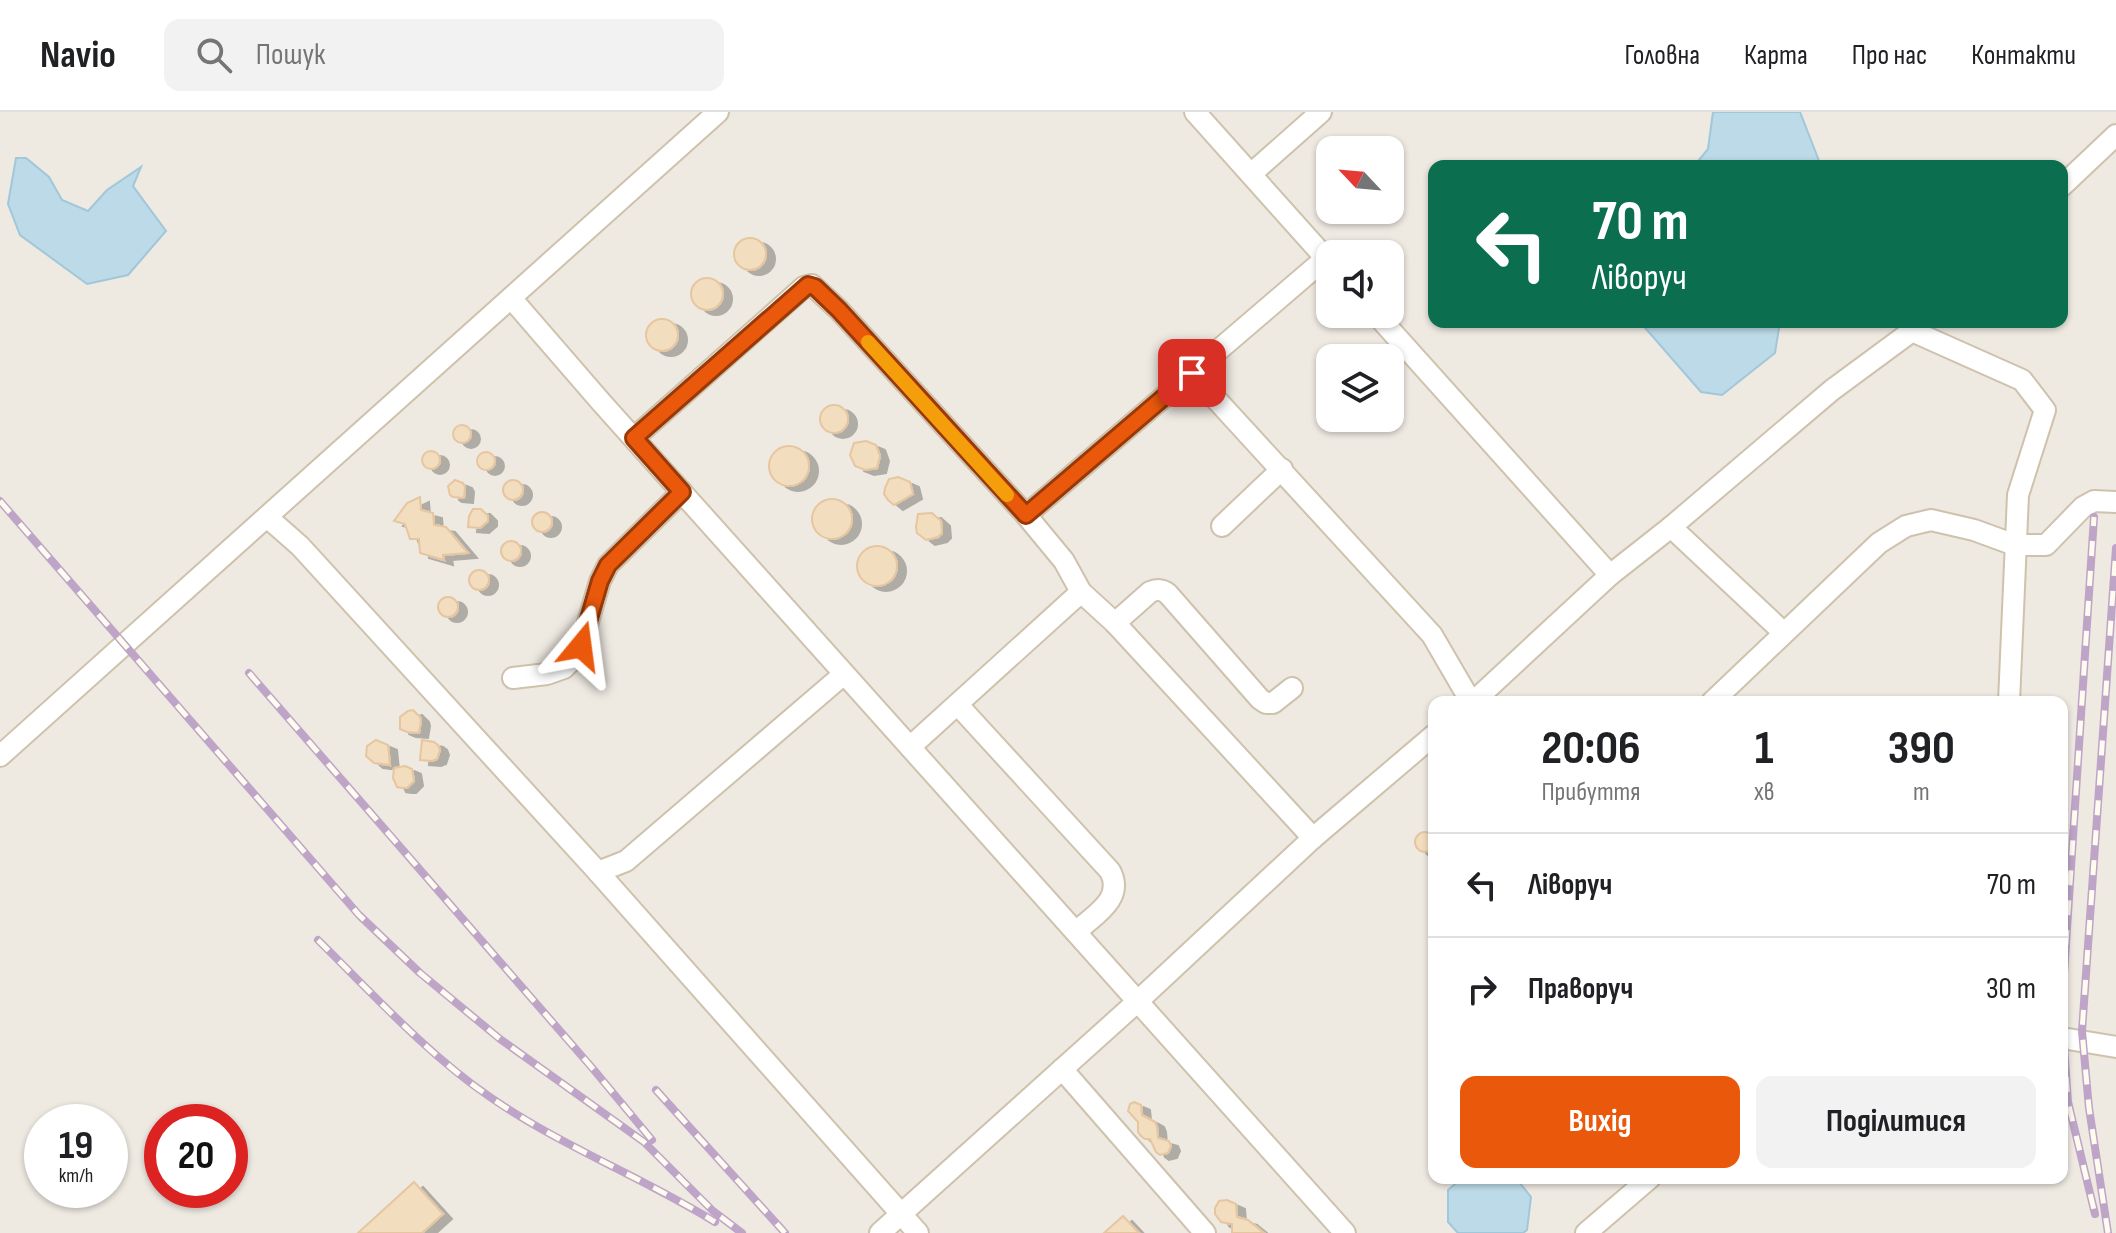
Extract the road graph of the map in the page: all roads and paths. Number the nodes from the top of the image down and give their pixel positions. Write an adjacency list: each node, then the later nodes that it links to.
1 (718, 112): 9 (lane)
2 (1195, 112): 5 (lane)
3 (1321, 112): 5 (lane)
4 (2116, 135): 6 (lane)
5 (1251, 174): 7 (lane)
6 (2068, 180)
7 (1316, 247)
8 (1316, 271): 13 (lane)
9 (511, 298): 14 (lane); 19 (lane)
10 (1389, 328): 23 (lane)
11 (1916, 328): 21 (lane)
12 (1919, 328): 22 (lane)
13 (1192, 373): 15 (lane); 18 (lane)
14 (634, 438): 16 (lane); 18 (lane)
15 (1282, 469): 20 (lane); 30 (lane)
16 (682, 492): 27 (lane); 28 (lane)
17 (2116, 502): 22 (lane)
18 (1026, 515): 24 (lane)
19 (267, 517): 37 (lane); 39 (lane)
20 (1222, 526)
21 (1671, 527): 23 (lane); 26 (lane)
22 (2015, 545): 26 (lane); 33 (lane)
23 (1610, 575): 31 (lane)
24 (1081, 592): 25 (lane); 34 (lane)
25 (1115, 623): 29 (lane); 38 (lane)
26 (1784, 633): 32 (lane)
27 (844, 674): 36 (lane); 39 (lane)
28 (513, 678)
29 (1292, 688)
30 (1468, 696)
31 (1479, 696)
32 (1718, 696)
33 (2009, 696)
34 (958, 705): 36 (lane); 40 (lane)
35 (1428, 740): 38 (lane)
36 (910, 747): 40 (lane)
37 (0, 756)
38 (1313, 838): 41 (lane)
39 (598, 872): 46 (lane)
40 (1076, 932): 41 (lane)
41 (1138, 1001): 44 (lane); 50 (lane)
42 (2068, 1039): 43 (lane)
43 (2116, 1047)
44 (1062, 1069): 46 (lane); 49 (lane)
45 (1643, 1184): 51 (lane)
46 (901, 1214): 47 (lane); 48 (lane)
47 (880, 1233)
48 (918, 1233)
49 (1205, 1233)
50 (1345, 1233)
51 (1586, 1233)

